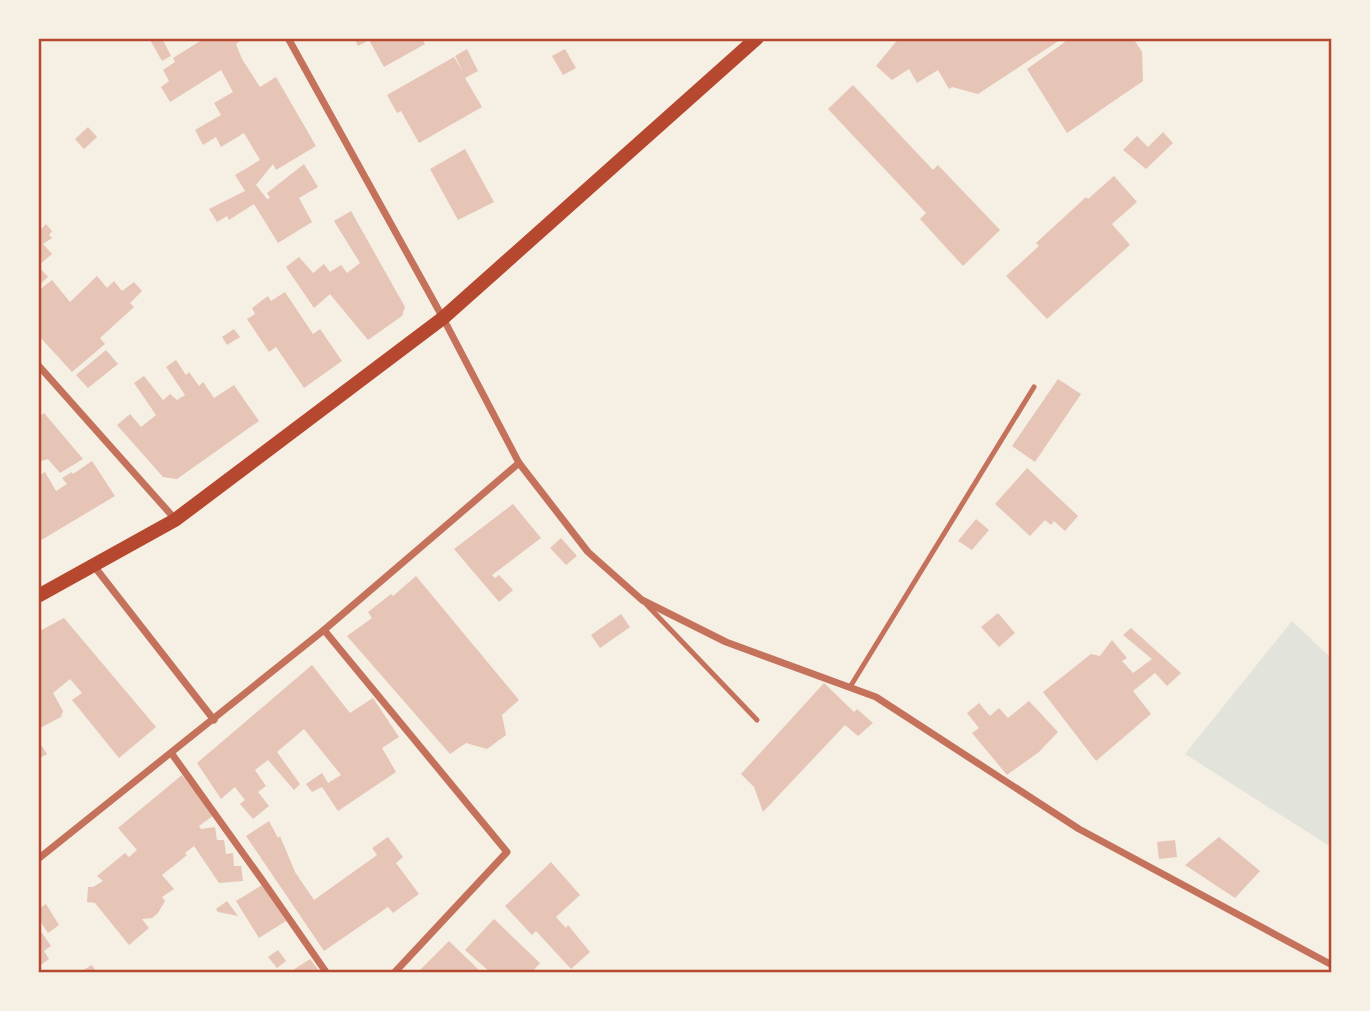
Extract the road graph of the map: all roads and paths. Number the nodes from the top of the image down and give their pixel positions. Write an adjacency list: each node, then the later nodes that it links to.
1 (288, 38): 3 (street)
2 (757, 38): 3 (main road)
3 (443, 318): 6 (street); 7 (main road)
4 (38, 365): 7 (street)
5 (1034, 387): 12 (lane)
6 (519, 463): 10 (street); 11 (street)
7 (175, 520): 8 (main road)
8 (94, 565): 9 (main road); 13 (street)
9 (38, 596)
10 (642, 600): 12 (street); 14 (lane)
11 (324, 630): 13 (street); 19 (street)
12 (850, 687): 17 (street)
13 (214, 720): 15 (street)
14 (757, 720)
15 (172, 754): 16 (street); 18 (street)
16 (38, 859)
17 (1332, 965)
18 (326, 972)
19 (395, 972)

